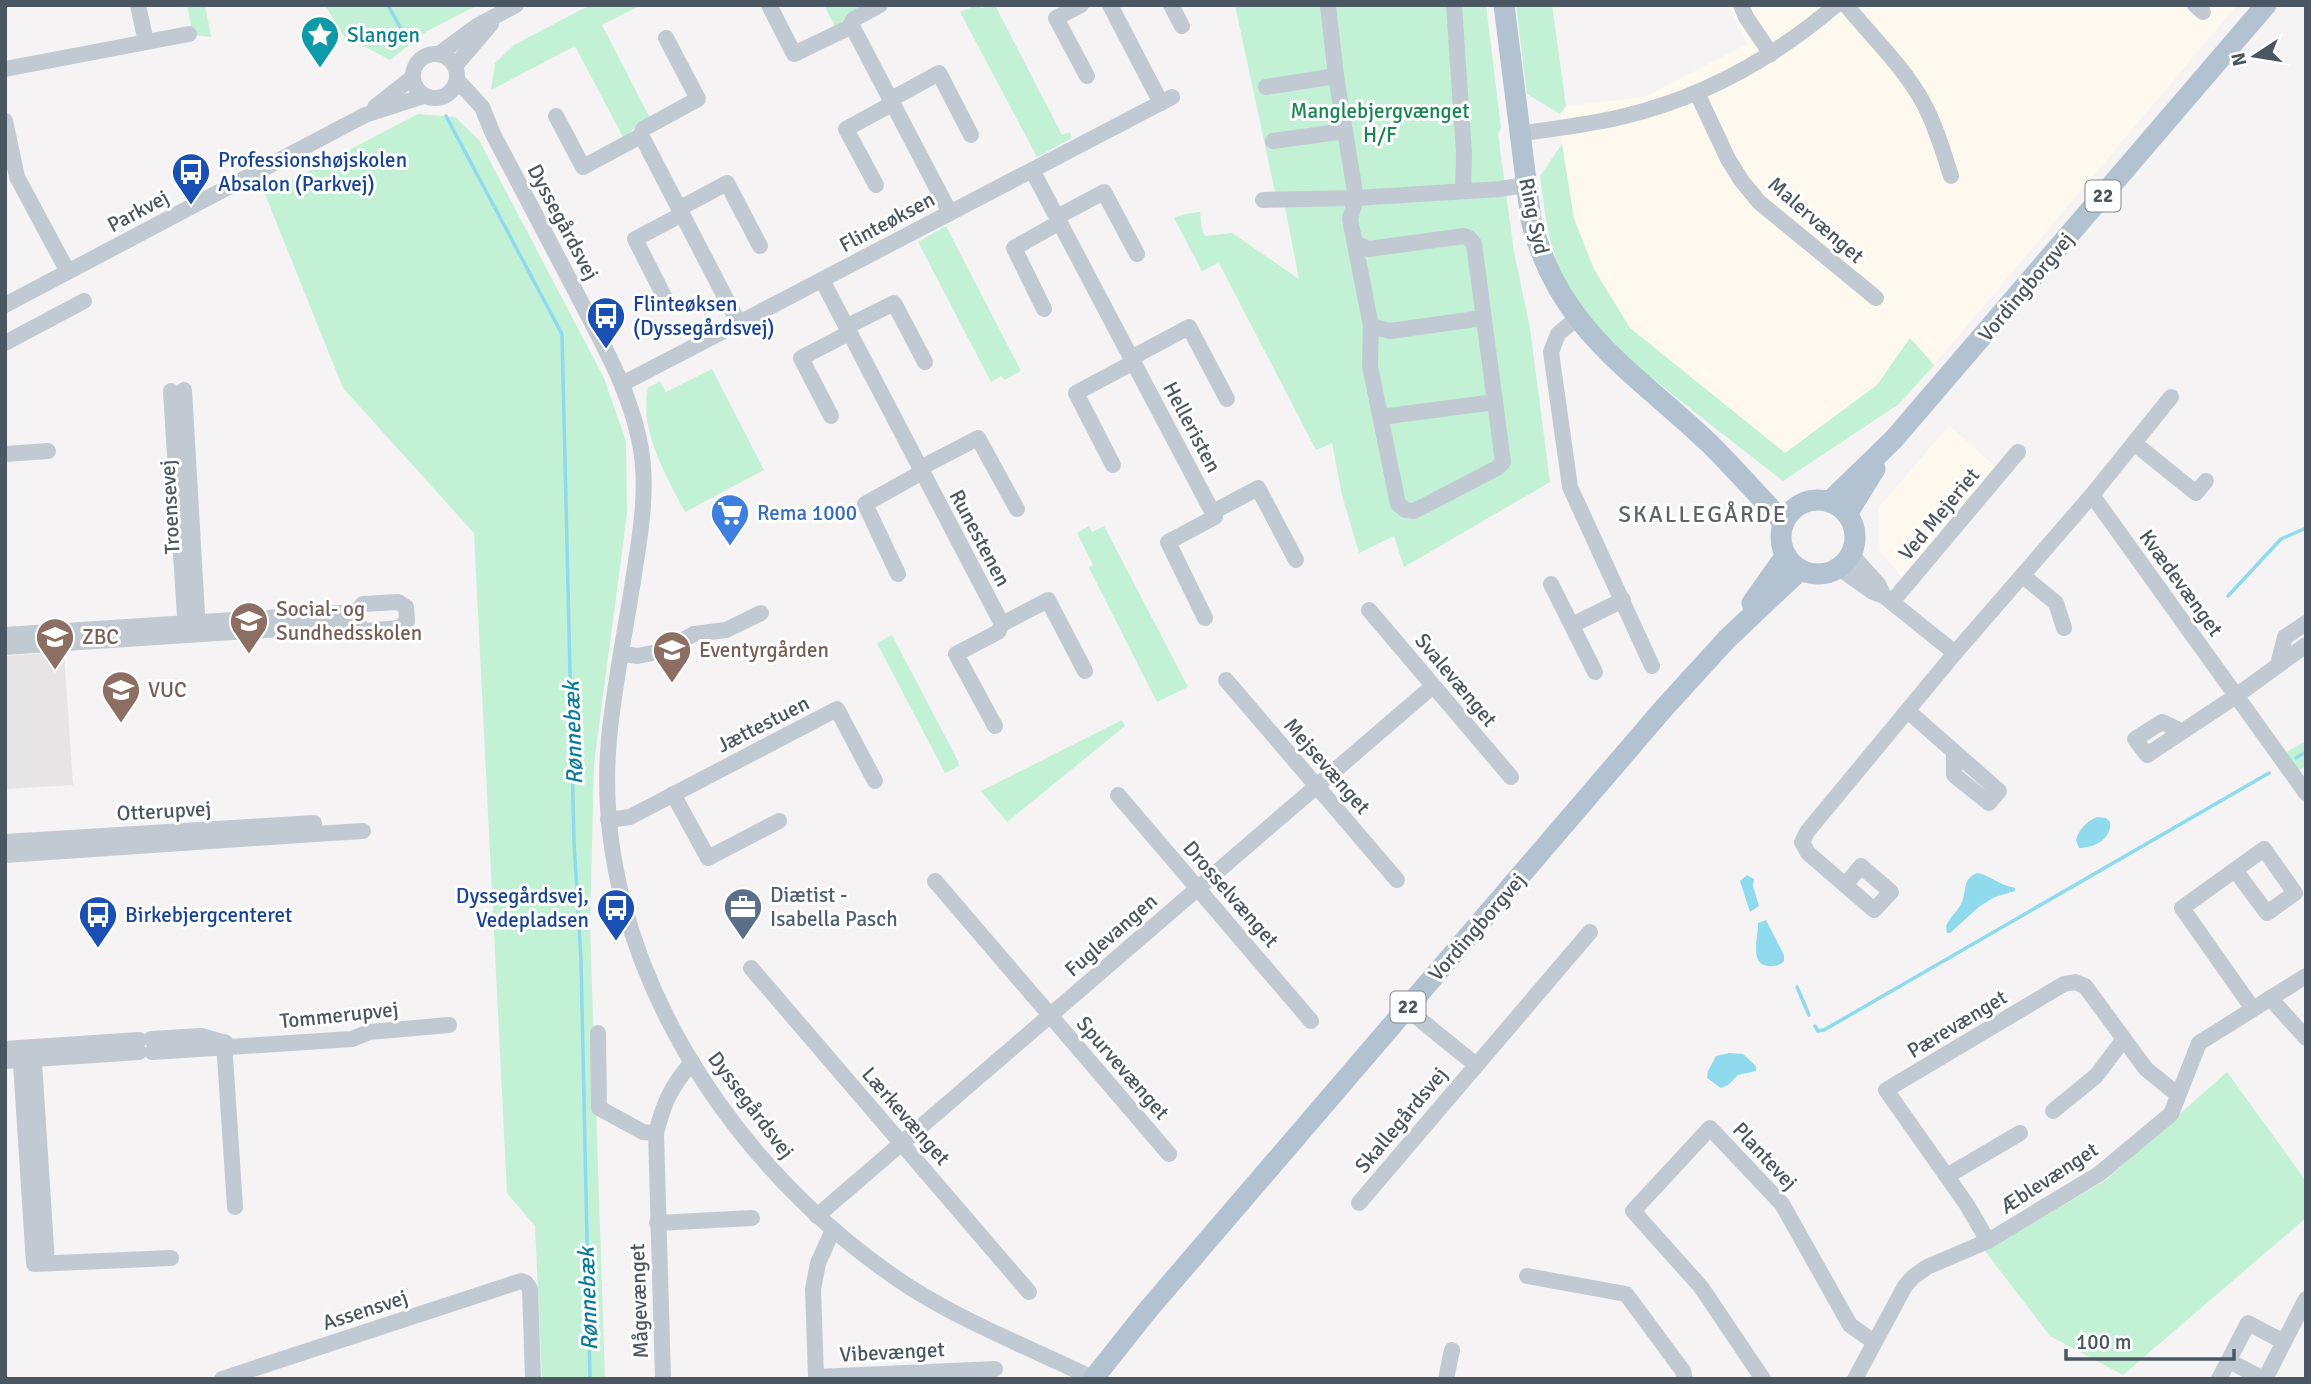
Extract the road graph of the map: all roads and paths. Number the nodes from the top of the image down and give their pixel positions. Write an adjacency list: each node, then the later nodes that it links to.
1 (138, 5): 20 (street)
2 (516, 5): 15 (street)
3 (769, 5): 16 (street)
4 (880, 5): 16 (street)
5 (1081, 5): 24 (street)
6 (1110, 5): 41 (street, Flinteøksen)
7 (1171, 5): 17 (street)
8 (1328, 5): 25 (street)
9 (1454, 5): 45 (street)
10 (1504, 5): 36 (main road, Ring Syd)
11 (1741, 5): 22 (street)
12 (1836, 5): 22 (street)
13 (1846, 5): 42 (street)
14 (2266, 5): 84 (main road, Vordingborgvej / 22)
15 (498, 17): 21 (street); 27 (street)
16 (852, 26): 31 (street)
17 (1182, 26)
18 (189, 34): 20 (street)
19 (666, 38): 37 (street)
20 (146, 42): 23 (street)
21 (439, 54): 26 (street); 27 (street)
22 (1771, 54): 29 (street)
23 (5, 69)
24 (1087, 76)
25 (1336, 76): 28 (street); 35 (street)
26 (413, 77): 30 (street); 32 (street, Parkvej)
27 (454, 80): 30 (street); 69 (street, Dyssegårdsvej)
28 (1266, 87)
29 (1697, 93): 36 (street); 56 (street, Malervænget)
30 (424, 96): 32 (street, Parkvej)
31 (891, 100): 38 (street); 44 (street); 49 (street)
32 (365, 115): 54 (street, Parkvej)
33 (556, 116): 37 (street)
34 (5, 121): 40 (street)
35 (1345, 131): 39 (street); 46 (street)
36 (1519, 134): 43 (main road, Ring Syd)
37 (641, 135): 48 (street)
38 (971, 135)
39 (1273, 141)
40 (9, 159): 54 (street)
41 (1032, 170): 49 (street, Flinteøksen); 50 (street, Helleristen)
42 (1951, 176)
43 (1526, 185): 45 (street); 62 (main road, Ring Syd)
44 (876, 186)
45 (1463, 191): 46 (street)
46 (1356, 198): 47 (street); 51 (street)
47 (1263, 200)
48 (680, 211): 52 (street); 57 (street); 63 (street)
49 (950, 213): 55 (street, Flinteøksen)
50 (1058, 220): 53 (street); 60 (street); 67 (street, Helleristen)
51 (1355, 243): 61 (street); 64 (street)
52 (761, 246)
53 (1137, 254)
54 (68, 272): 59 (street, Parkvej)
55 (822, 280): 63 (street, Flinteøksen); 65 (street, Runestenen)
56 (1876, 298)
57 (666, 300)
58 (84, 301): 66 (street)
59 (5, 305)
60 (1044, 309)
61 (1483, 318): 64 (street); 73 (street)
62 (1577, 318): 87 (main road, Ring Syd); 95 (street)
63 (739, 324): 69 (street, Flinteøksen)
64 (1371, 326): 75 (street)
65 (848, 330): 68 (street); 74 (street); 81 (street, Runestenen)
66 (5, 343)
67 (1132, 360): 72 (street, Helleristen); 80 (street, Helleristen); 86 (street, Helleristen)
68 (925, 362)
69 (622, 384): 109 (street, Dyssegårdsvej)
70 (177, 390): 103 (street, Troensevej)
71 (2171, 397): 76 (street)
72 (1227, 400)
73 (1495, 402): 75 (street); 75 (street)
74 (831, 416)
75 (1381, 417)
76 (2134, 443): 82 (street); 83 (street)
77 (48, 451): 79 (street)
78 (2018, 452): 94 (street, Ved Mejeriet)
79 (5, 454)
80 (1113, 465)
81 (922, 471): 85 (street); 91 (street); 101 (street, Runestenen)
82 (2206, 481)
83 (2092, 495): 92 (street); 116 (street, Kvædevænget)
84 (1838, 508): 87 (main road); 89 (main road)
85 (1017, 509)
86 (1213, 512): 88 (street); 99 (street)
87 (1790, 515): 90 (main road)
88 (1296, 560)
89 (1845, 561): 90 (main road); 94 (street)
90 (1793, 562): 142 (main road, Vordingborgvej / 22)
91 (898, 574)
92 (2022, 576): 104 (street); 108 (street)
93 (1551, 584): 102 (street)
94 (1888, 599): 108 (street)
95 (1623, 600): 102 (street); 110 (street)
96 (1369, 610): 115 (street, Svalevænget)
97 (761, 613): 109 (street)
98 (356, 618): 103 (street)
99 (1205, 618)
100 (2306, 623): 111 (street)
101 (1002, 624): 112 (street); 118 (street)
102 (1572, 625): 113 (street)
103 (192, 628): 105 (street); 107 (street)
104 (2064, 628)
105 (5, 635)
106 (2306, 645): 111 (street)
107 (5, 647)
108 (1955, 653): 117 (street)
109 (622, 654): 127 (street, Dyssegårdsvej)
110 (1652, 666)
111 (2278, 666): 116 (street)
112 (1085, 671)
113 (1595, 672)
114 (1226, 680): 123 (street, Mejsevænget)
115 (1433, 686): 121 (street, Svalevænget); 123 (street, Fuglevangen)
116 (2236, 696): 119 (street); 124 (street, Kvædevænget)
117 (1909, 712): 120 (street); 136 (street)
118 (995, 726)
119 (2181, 731)
120 (1954, 752)
121 (1511, 777)
122 (875, 781): 125 (street, Jættestuen)
123 (1317, 786): 134 (street, Mejsevænget); 137 (street, Fuglevangen)
124 (2306, 793)
125 (673, 794): 127 (street, Jættestuen); 128 (street)
126 (1118, 795): 137 (street, Drosselvænget)
127 (608, 820): 152 (street, Dyssegårdsvej)
128 (779, 821)
129 (315, 828): 130 (street, Otterupvej); 131 (street, Otterupvej); 132 (street, Otterupvej)
130 (363, 831)
131 (5, 842)
132 (5, 855)
133 (2235, 870): 143 (street)
134 (1397, 880)
135 (935, 881): 144 (street, Spurvevænget)
136 (1846, 884)
137 (1199, 887): 144 (street, Fuglevangen); 145 (street, Drosselvænget)
138 (1590, 932): 153 (street, Skallegårdsvej)
139 (751, 968): 158 (street, Lærkevænget)
140 (2306, 976): 141 (street, Æblevænget)
141 (2270, 998): 143 (street, Æblevænget); 148 (street)
142 (1407, 1009): 153 (street, Skallegårdsvej); 180 (main road, Vordingborgvej / 22)
143 (2253, 1009): 154 (street, Æblevænget)
144 (1051, 1015): 158 (street, Fuglevangen); 159 (street, Spurvevænget)
145 (1311, 1021)
146 (449, 1025): 150 (street, Tommerupvej)
147 (598, 1033): 156 (street)
148 (2306, 1038)
149 (2124, 1040): 154 (street, Pærevænget); 155 (street); 160 (street, Pærevænget)
150 (228, 1045): 151 (street, Tommerupvej); 162 (street)
151 (20, 1054): 168 (street, Tommerupvej)
152 (692, 1062): 156 (street, Mågevænget); 163 (street, Dyssegårdsvej)
153 (1475, 1065): 161 (street, Skallegårdsvej)
154 (2178, 1095): 167 (street, Æblevænget)
155 (2053, 1111)
156 (656, 1133): 165 (street, Mågevænget)
157 (2020, 1133): 160 (street)
158 (901, 1143): 163 (street, Fuglevangen); 170 (street, Lærkevænget)
159 (1169, 1154)
160 (1947, 1176): 167 (street, Pærevænget)
161 (1359, 1203)
162 (235, 1208)
163 (817, 1216): 166 (street, Dyssegårdsvej)
164 (752, 1218): 165 (street, Mågevænget)
165 (657, 1223): 179 (street, Mågevænget)
166 (833, 1230): 176 (street, Vibevænget); 180 (street, Dyssegårdsvej)
167 (1988, 1241): 172 (street, Æblevænget)
168 (171, 1258)
169 (1527, 1276): 182 (street)
170 (1029, 1293)
171 (2306, 1299): 173 (street)
172 (1874, 1342): 183 (street, Plantevej); 184 (street)
173 (2284, 1342): 175 (street); 186 (street)
174 (1452, 1350): 181 (street)
175 (2229, 1361): 185 (street); 186 (street)
176 (995, 1369)
177 (222, 1379): 178 (street, Assensvej)
178 (533, 1379)
179 (663, 1379)
180 (1093, 1379)
181 (1446, 1379)
182 (1685, 1379)
183 (1763, 1379)
184 (1855, 1379)
185 (2219, 1379)
186 (2264, 1379)

